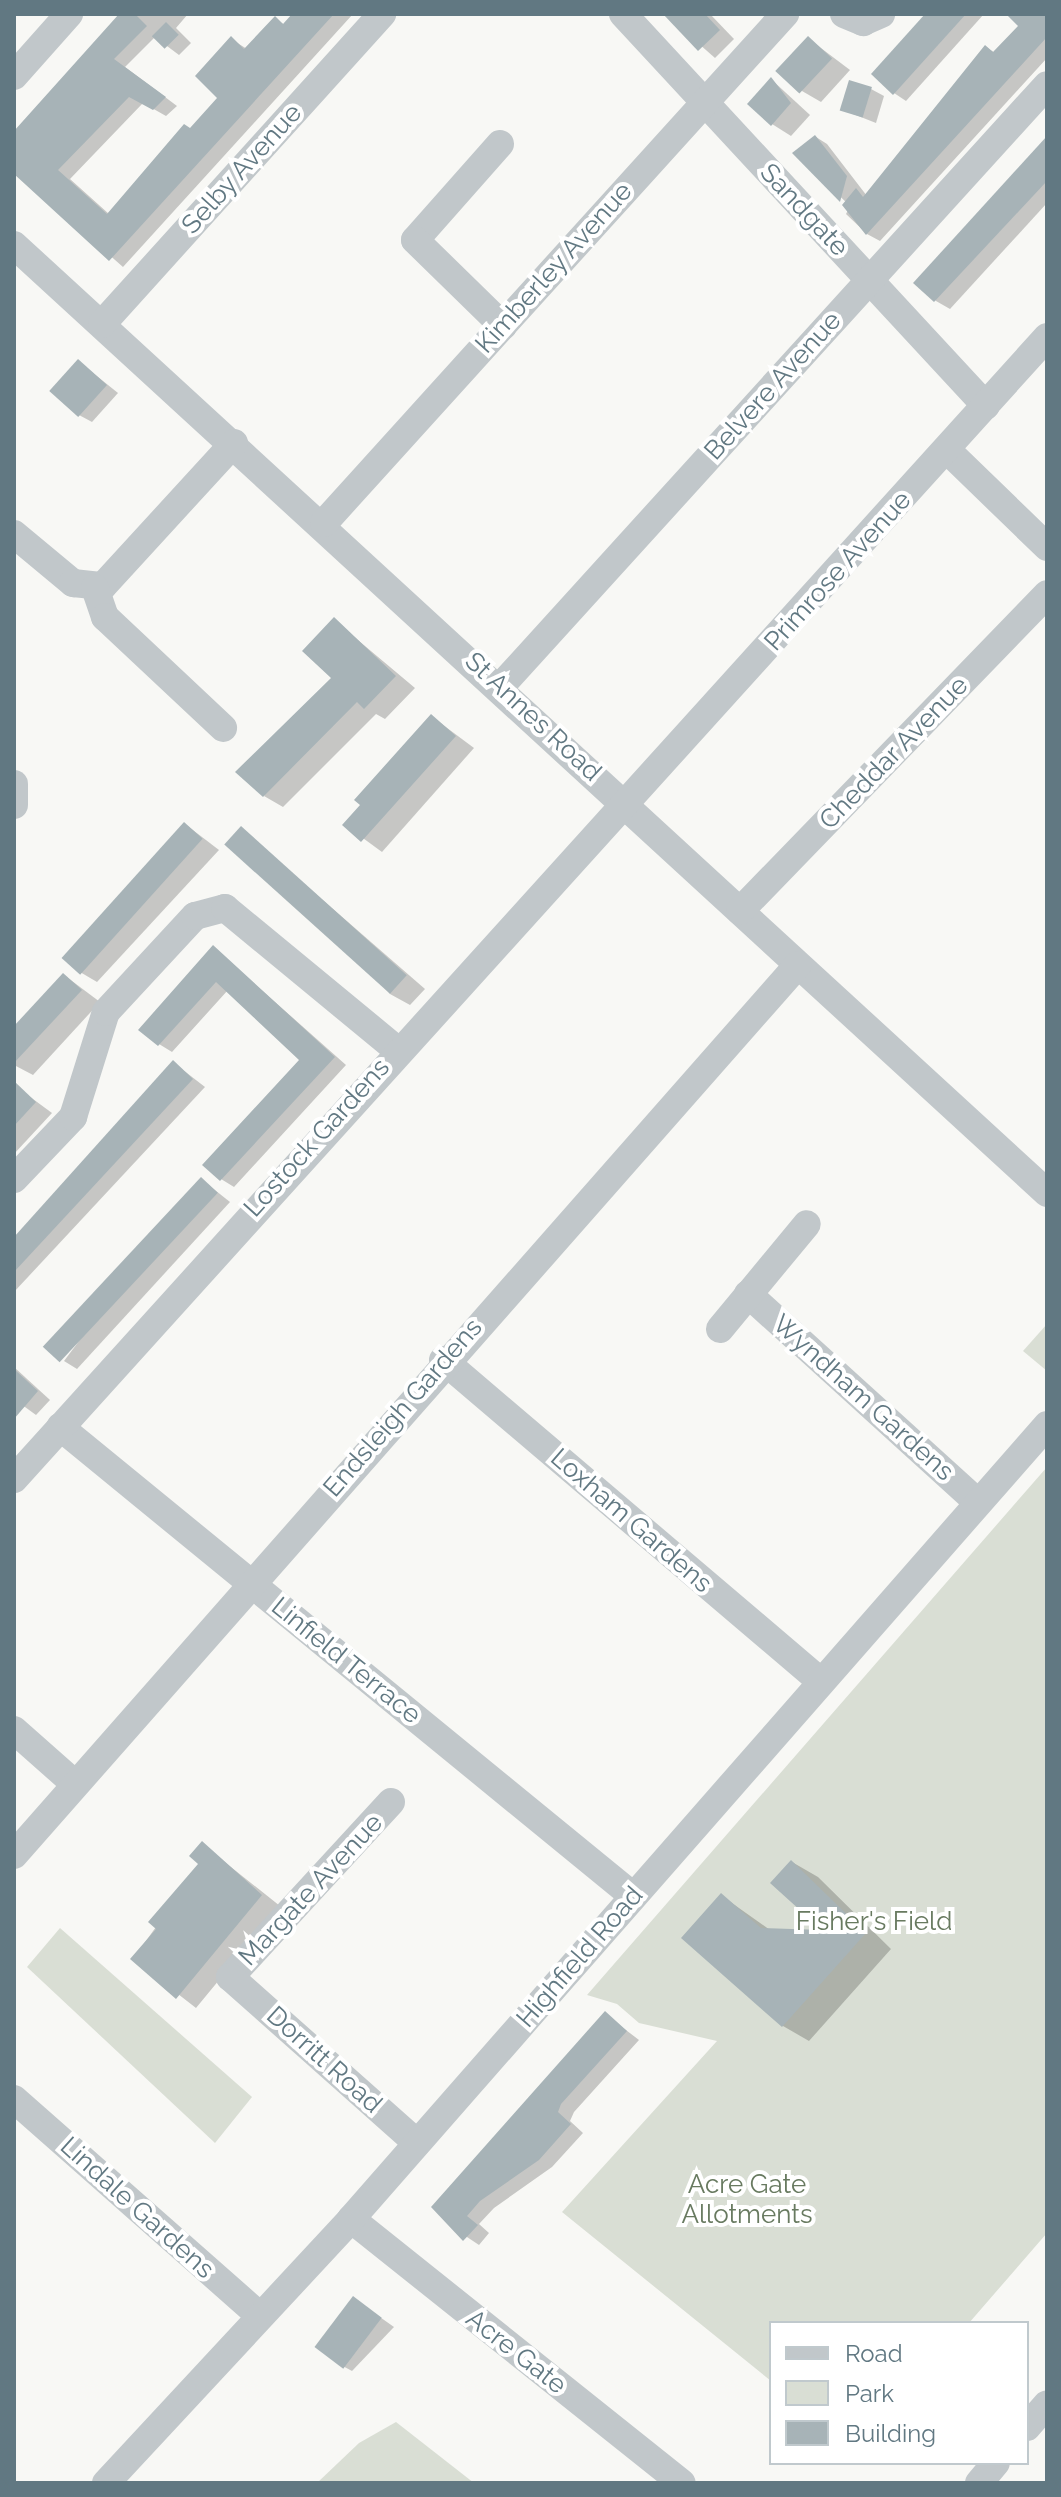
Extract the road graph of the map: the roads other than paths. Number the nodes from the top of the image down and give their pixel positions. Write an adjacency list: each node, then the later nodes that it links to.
1 (69, 14): 7 (street)
2 (382, 14): 13 (street, Selby Avenue)
3 (623, 14): 9 (street, Sandgate)
4 (785, 14): 9 (street, Kimberley Avenue)
5 (844, 14): 6 (street)
6 (881, 14)
7 (14, 76)
8 (1047, 85): 12 (street, Belvere Avenue)
9 (704, 101): 12 (street, Sandgate); 14 (street, Kimberley Avenue)
10 (500, 144): 14 (street)
11 (14, 245): 13 (street, St Annes Road)
12 (869, 281): 16 (street, Sandgate); 24 (street, Belvere Avenue)
13 (102, 324): 17 (street, St Annes Road)
14 (503, 326): 19 (street, Kimberley Avenue)
15 (1047, 337): 16 (street, Primrose Avenue)
16 (986, 406): 18 (street, Primrose Avenue)
17 (234, 443): 19 (street, St Annes Road); 22 (street)
18 (948, 451): 21 (street); 27 (street, Primrose Avenue)
19 (324, 523): 24 (street, St Annes Road)
20 (14, 534): 22 (street)
21 (1047, 547)
22 (95, 588): 25 (street)
23 (1047, 594): 29 (street, Cheddar Avenue)
24 (500, 687): 27 (street, St Annes Road)
25 (223, 728)
26 (14, 784): 28 (street)
27 (626, 803): 29 (street, St Annes Road); 31 (street, Lostock Gardens)
28 (14, 805)
29 (740, 911): 30 (street, St Annes Road)
30 (797, 966): 33 (street, St Annes Road); 37 (street, Endsleigh Gardens)
31 (396, 1049): 32 (street); 39 (street, Lostock Gardens)
32 (14, 1179)
33 (1047, 1193)
34 (807, 1224): 35 (street, Wyndham Gardens)
35 (748, 1294): 36 (street, Wyndham Gardens); 41 (street, Wyndham Gardens)
36 (720, 1329)
37 (443, 1360): 42 (street, Endsleigh Gardens); 43 (street, Loxham Gardens)
38 (1047, 1425): 41 (street, Highfield Road)
39 (60, 1427): 40 (street, Lostock Gardens); 42 (street, Linfield Terrace)
40 (16, 1475)
41 (977, 1502): 43 (street, Highfield Road)
42 (250, 1582): 45 (street, Endsleigh Gardens); 48 (street, Linfield Terrace)
43 (819, 1680): 48 (street, Highfield Road)
44 (14, 1730): 45 (street)
45 (74, 1783): 47 (street, Endsleigh Gardens)
46 (391, 1802): 49 (street, Margate Avenue)
47 (14, 1855)
48 (633, 1896): 51 (street, Highfield Road)
49 (230, 1977): 51 (street, Dorritt Road)
50 (14, 2099): 53 (street, Lindale Gardens)
51 (417, 2143): 52 (street, Highfield Road)
52 (351, 2219): 53 (street, Highfield Road); 58 (street, Acre Gate)
53 (260, 2316): 57 (street, Highfield Road)
54 (1047, 2404): 55 (street)
55 (1029, 2425)
56 (994, 2465): 59 (street)
57 (106, 2483)
58 (682, 2483)
59 (979, 2483)

